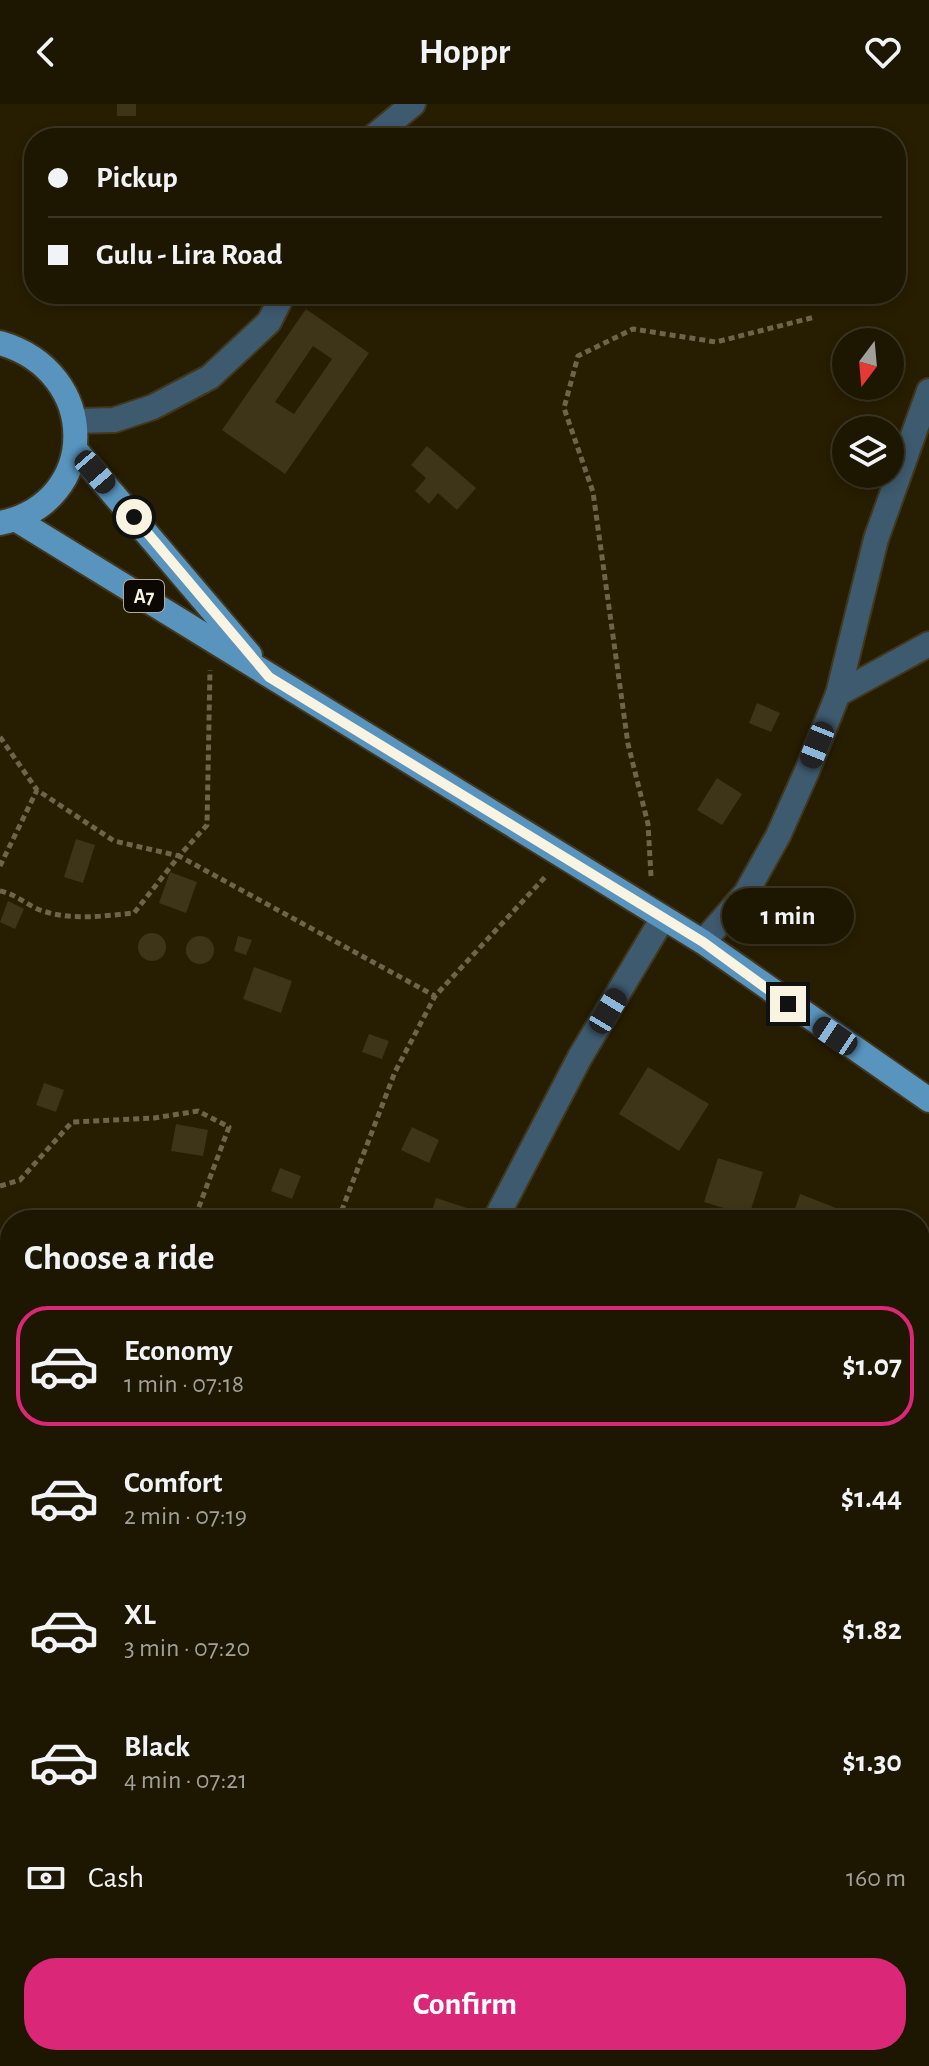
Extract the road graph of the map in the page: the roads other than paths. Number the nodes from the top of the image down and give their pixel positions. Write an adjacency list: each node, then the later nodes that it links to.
1 (413, 104): 2 (street)
2 (384, 128)
3 (278, 304): 6 (street)
4 (0, 343): 6 (main road, A7)
5 (929, 391): 11 (street)
6 (76, 421): 7 (main road, A7)
7 (75, 449): 8 (main road, A7); 10 (main road, A7)
8 (8, 521): 10 (main road, A7)
9 (929, 644): 11 (street)
10 (269, 677): 12 (main road, A7)
11 (838, 694): 13 (street)
12 (655, 914): 13 (main road, A7); 15 (street)
13 (703, 942): 14 (main road, A7)
14 (929, 1100)
15 (500, 1210)

